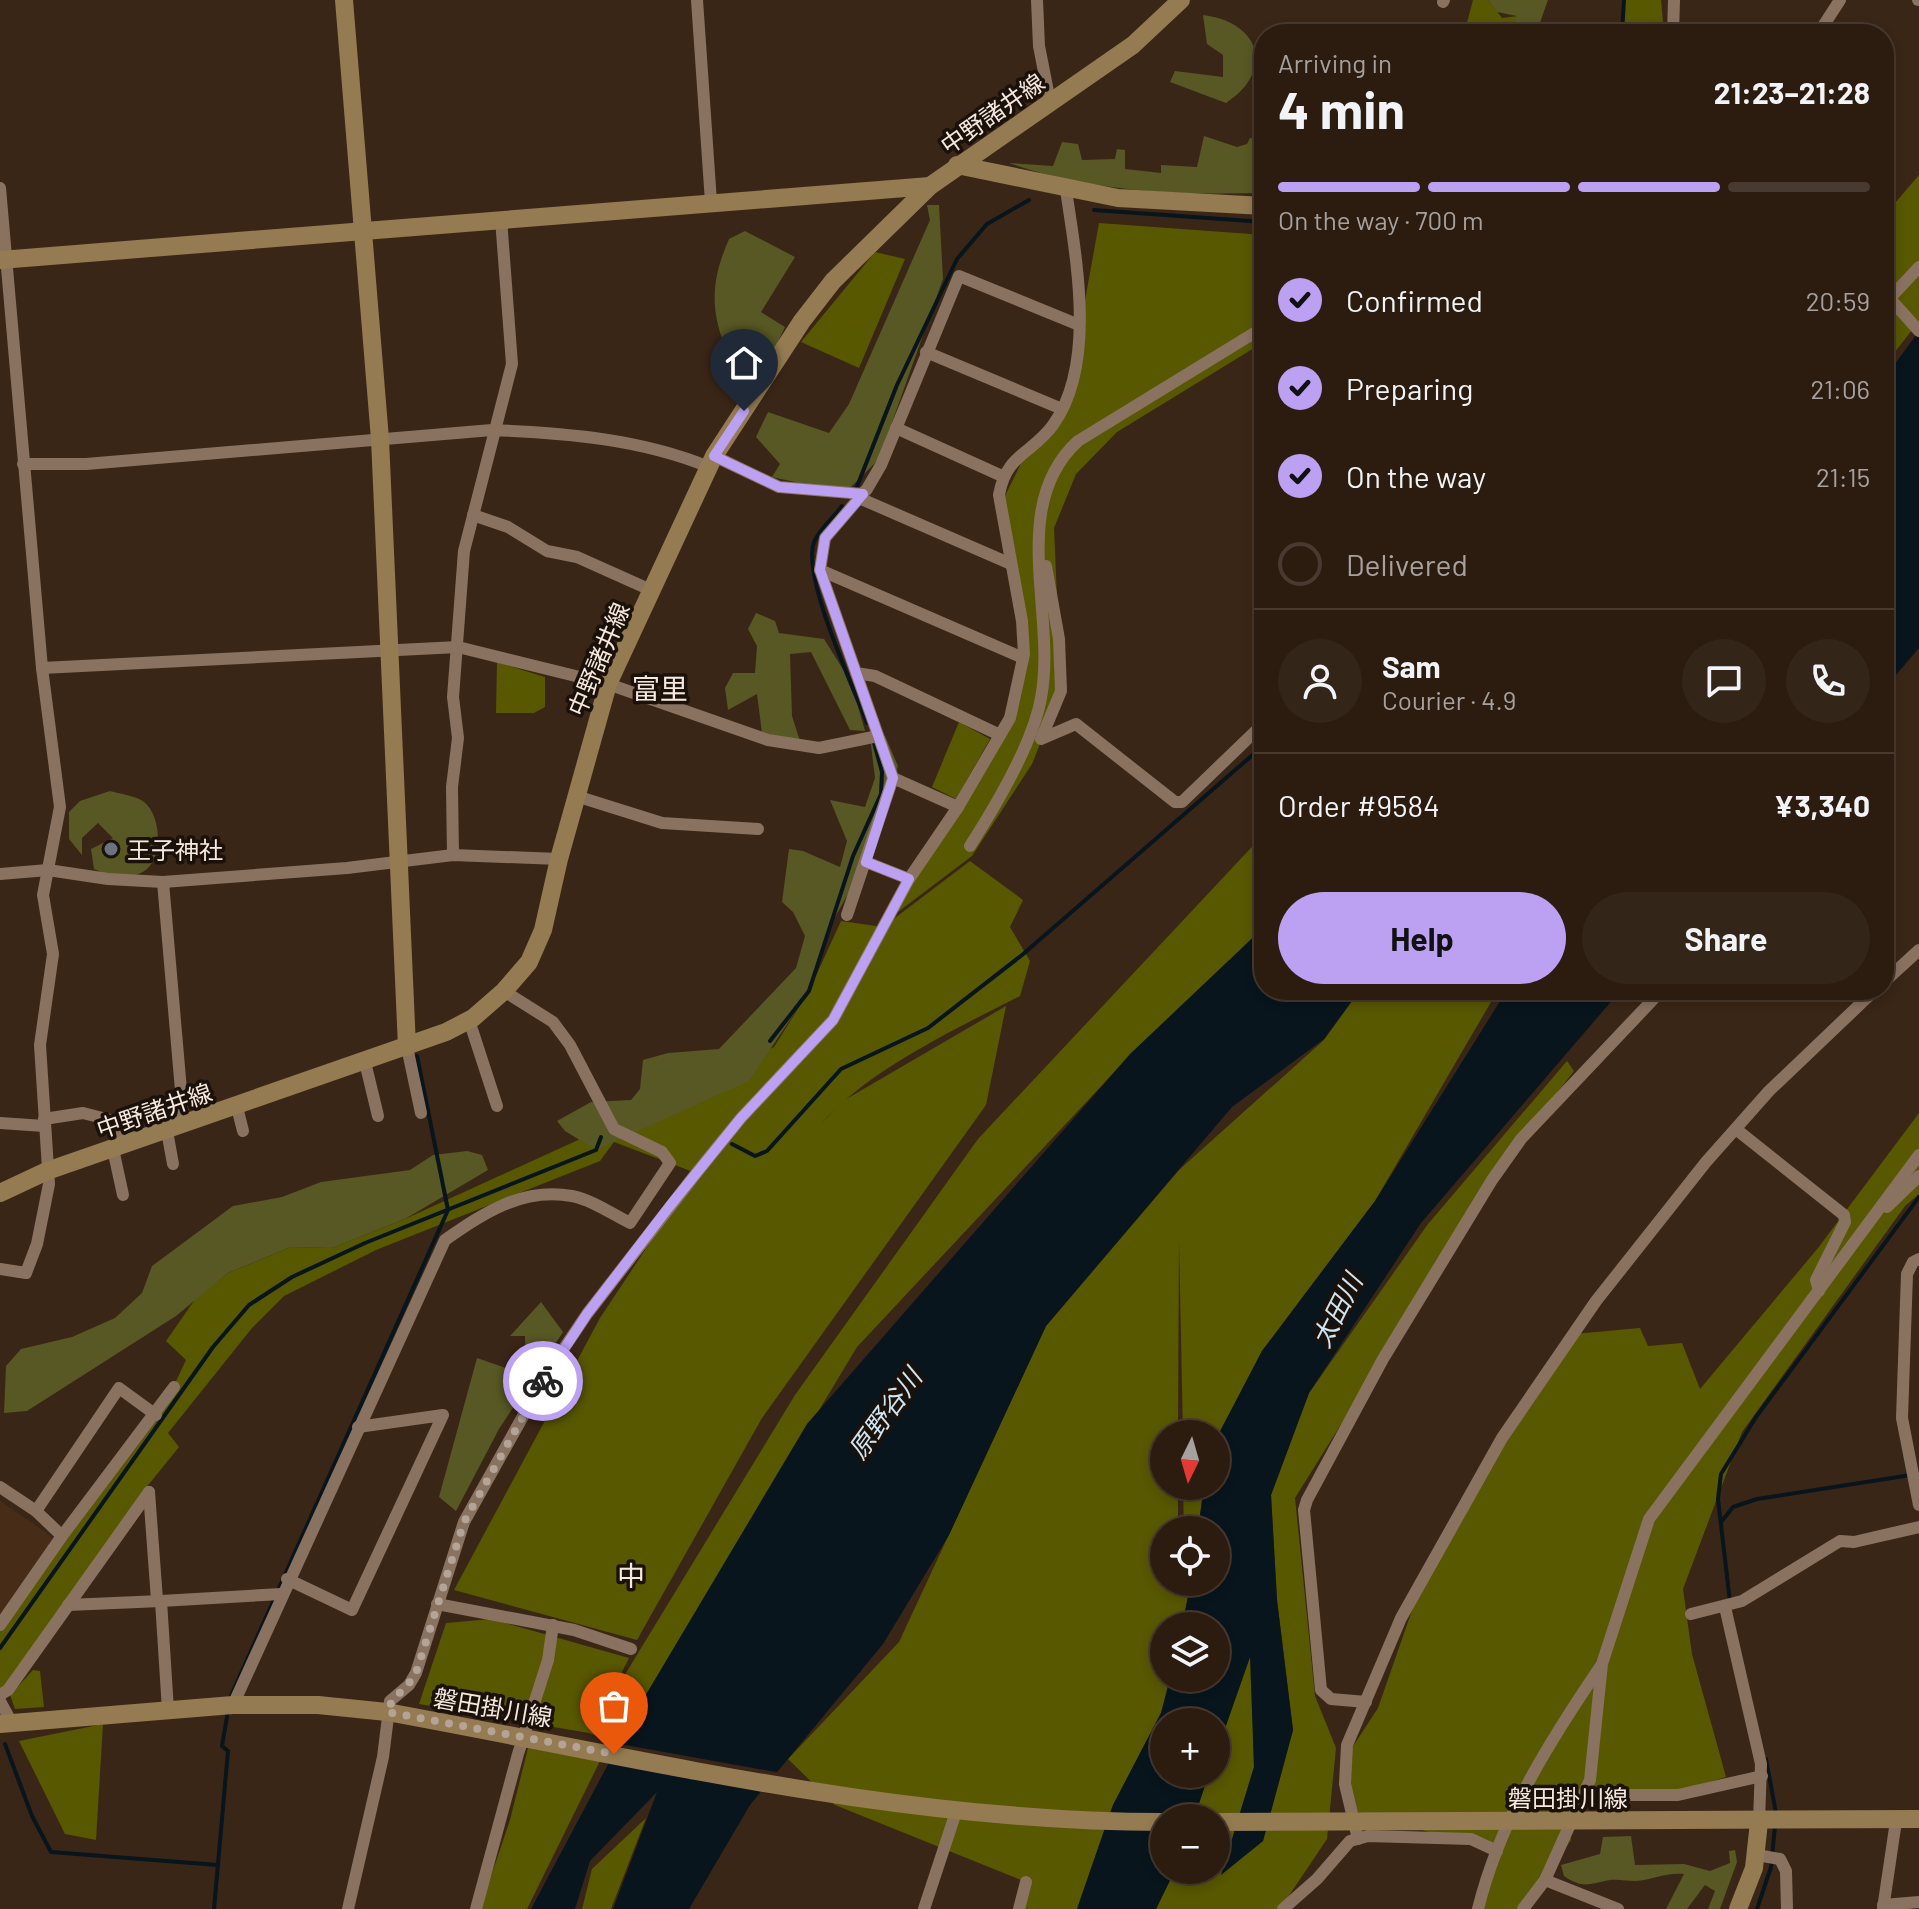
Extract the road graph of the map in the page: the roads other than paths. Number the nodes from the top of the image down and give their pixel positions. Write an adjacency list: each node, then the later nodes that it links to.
1 (344, 0): 17 (main road)
2 (697, 0): 14 (street)
3 (1037, 0): 9 (street)
4 (1181, 0): 9 (main road, 中野諸井線)
5 (1674, 0): 7 (street)
6 (1840, 0): 8 (street)
7 (1673, 24)
8 (1824, 24)
9 (1050, 102): 10 (main road, 中野諸井線)
10 (957, 165): 11 (main road, 中野諸井線); 13 (main road)
11 (930, 186): 14 (main road); 30 (main road, 中野諸井線)
12 (0, 188): 18 (street)
13 (1066, 190): 15 (main road); 22 (street)
14 (711, 202): 16 (main road)
15 (1254, 205)
16 (501, 219): 17 (main road); 28 (street)
17 (361, 229): 18 (main road); 29 (main road)
18 (4, 260): 31 (street)
19 (1919, 267): 20 (street)
20 (1894, 290)
21 (1894, 302): 23 (street)
22 (1079, 325): 25 (street); 26 (street)
23 (1919, 331)
24 (1254, 333): 35 (street)
25 (926, 352): 26 (street); 27 (street)
26 (1062, 409): 32 (street)
27 (896, 428): 32 (street); 33 (street)
28 (492, 430): 29 (street); 30 (street); 34 (street)
29 (380, 439): 31 (street); 40 (main road)
30 (712, 462): 33 (street); 38 (main road, 中野諸井線)
31 (23, 464): 42 (street)
32 (1002, 476): 36 (street)
33 (861, 496): 36 (street); 37 (street)
34 (473, 515): 38 (street); 39 (street)
35 (1040, 535): 45 (street); 52 (street)
36 (1011, 564): 41 (street)
37 (820, 570): 41 (street); 43 (street)
38 (653, 591): 44 (main road, 中野諸井線)
39 (458, 647): 40 (street); 44 (street); 53 (street)
40 (389, 648): 42 (street); 56 (main road)
41 (1023, 658): 46 (street)
42 (42, 668): 57 (street)
43 (856, 673): 46 (street); 47 (street)
44 (608, 684): 47 (street); 49 (main road, 中野諸井線)
45 (1254, 733)
46 (1000, 735): 50 (street)
47 (874, 737): 48 (street)
48 (893, 778): 50 (street); 55 (street)
49 (576, 796): 51 (street); 54 (main road, 中野諸井線)
50 (958, 807): 59 (street)
51 (758, 829)
52 (970, 846)
53 (453, 855): 54 (street); 56 (street)
54 (559, 859): 64 (main road, 中野諸井線)
55 (866, 862): 59 (street); 61 (street)
56 (400, 863): 60 (street); 68 (main road)
57 (48, 870): 58 (street); 60 (street); 74 (street)
58 (0, 874)
59 (909, 879): 101 (street)
60 (163, 882): 76 (street)
61 (847, 915)
62 (1919, 950): 63 (street)
63 (1894, 973)
64 (504, 991): 67 (main road, 中野諸井線); 92 (street)
65 (1653, 1000): 110 (street)
66 (1865, 1000): 77 (street)
67 (469, 1020): 68 (main road, 中野諸井線); 70 (street)
68 (407, 1047): 69 (main road, 中野諸井線); 72 (street)
69 (365, 1062): 71 (main road, 中野諸井線); 73 (street)
70 (497, 1106)
71 (237, 1107): 76 (main road, 中野諸井線); 78 (street)
72 (421, 1113)
73 (378, 1116)
74 (44, 1122): 75 (street); 79 (street); 82 (street)
75 (0, 1123)
76 (176, 1128): 79 (main road, 中野諸井線); 81 (street)
77 (1737, 1130): 89 (street); 110 (street)
78 (243, 1131)
79 (117, 1148): 82 (main road, 中野諸井線); 85 (street)
80 (1919, 1155): 86 (street)
81 (173, 1164)
82 (47, 1171): 84 (main road, 中野諸井線); 88 (street)
83 (1919, 1176): 86 (street)
84 (0, 1193)
85 (123, 1195)
86 (1865, 1225): 89 (street)
87 (1919, 1259): 94 (street)
88 (0, 1269)
89 (1819, 1291): 108 (street)
90 (174, 1387): 91 (street)
91 (156, 1415): 95 (street); 97 (street)
92 (358, 1427): 98 (street); 98 (street)
93 (0, 1487): 95 (street)
94 (1919, 1505)
95 (36, 1511): 97 (street)
96 (1919, 1527): 103 (street)
97 (62, 1536): 105 (street)
98 (287, 1579): 99 (street)
99 (281, 1594): 100 (street); 111 (street)
100 (159, 1600): 102 (street); 102 (street); 112 (street)
101 (437, 1604): 106 (street); 113 (street)
102 (68, 1605): 109 (street)
103 (1725, 1607): 104 (street); 115 (street)
104 (1691, 1614)
105 (0, 1625)
106 (553, 1625): 107 (street); 131 (street)
107 (631, 1649)
108 (1602, 1664): 116 (street); 124 (street)
109 (0, 1698): 114 (street)
110 (1366, 1702): 123 (street)
111 (233, 1705): 112 (main road, 磐田掛川線); 113 (main road, 磐田掛川線)
112 (168, 1710): 114 (main road, 磐田掛川線)
113 (394, 1713): 117 (main road, 磐田掛川線); 130 (street)
114 (6, 1723)
115 (1762, 1776): 116 (street); 122 (street)
116 (1584, 1795): 126 (street)
117 (950, 1811): 119 (main road, 磐田掛川線); 132 (street)
118 (1919, 1819): 120 (main road, 磐田掛川線)
119 (1150, 1821)
120 (1896, 1821): 122 (main road, 磐田掛川線); 129 (street)
121 (1230, 1822): 122 (main road, 磐田掛川線)
122 (1759, 1822): 125 (main road)
123 (1358, 1839): 124 (street); 134 (street)
124 (1497, 1851): 135 (street)
125 (1757, 1855): 138 (main road); 139 (street)
126 (1545, 1880): 136 (street); 137 (street)
127 (1026, 1882): 133 (street)
128 (1919, 1902): 129 (street)
129 (1883, 1907)
130 (348, 1909)
131 (476, 1909)
132 (924, 1909)
133 (1019, 1909)
134 (1283, 1909)
135 (1478, 1909)
136 (1523, 1909)
137 (1618, 1909)
138 (1738, 1909)
139 (1787, 1909)

